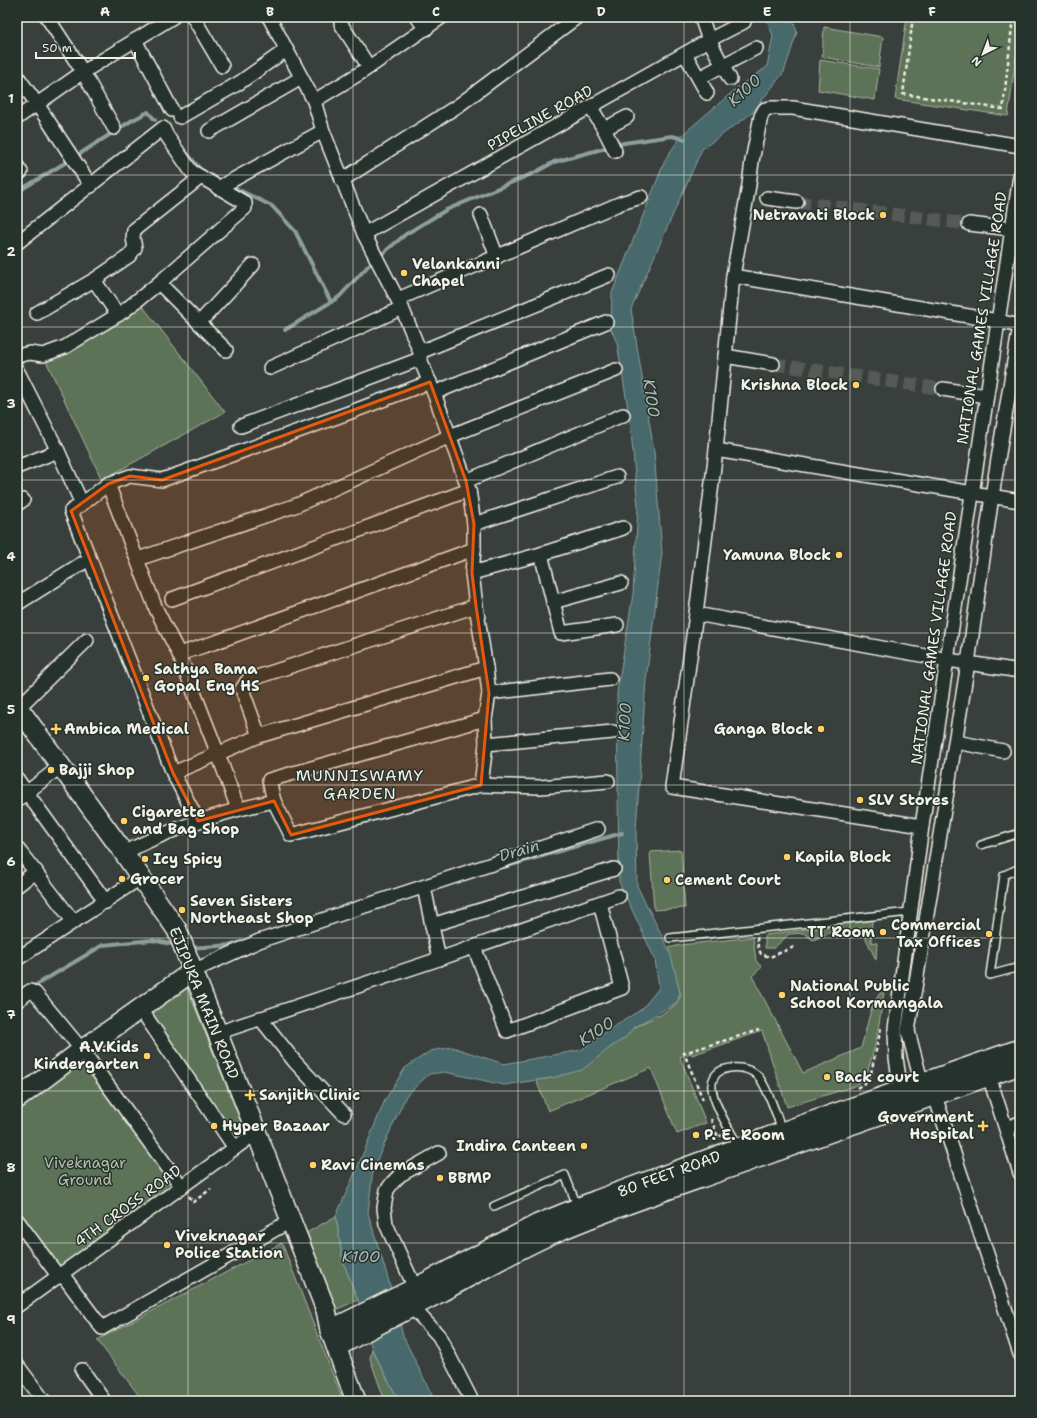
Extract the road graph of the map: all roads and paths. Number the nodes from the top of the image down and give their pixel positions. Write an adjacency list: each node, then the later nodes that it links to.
1 (47, 17): 22 (street)
2 (173, 17): 14 (street)
3 (192, 17): 19 (street)
4 (269, 17): 17 (street)
5 (417, 17): 13 (street)
6 (442, 17): 13 (street)
7 (577, 17): 42 (street)
8 (700, 17): 15 (street)
9 (913, 17): 10 (path)
10 (1013, 17)
11 (739, 22): 15 (street, PIPELINE ROAD)
12 (341, 24): 21 (street)
13 (426, 29): 21 (street)
14 (135, 40): 22 (street); 33 (street)
15 (709, 40): 18 (street, PIPELINE ROAD); 20 (street)
16 (756, 48): 20 (street)
17 (286, 50): 24 (street); 33 (street)
18 (685, 54): 25 (street); 30 (street, PIPELINE ROAD)
19 (222, 66)
20 (723, 66): 25 (street); 26 (street)
21 (369, 67): 28 (street)
22 (83, 72): 29 (street); 34 (street)
23 (17, 76): 29 (street)
24 (301, 78): 28 (street); 36 (street)
25 (699, 78): 27 (street)
26 (730, 79)
27 (707, 93)
28 (314, 102): 37 (street)
29 (38, 104): 32 (street); 43 (street)
30 (591, 108): 35 (street); 51 (street, PIPELINE ROAD)
31 (627, 117): 35 (street)
32 (17, 118)
33 (171, 120): 41 (street); 43 (street)
34 (114, 128)
35 (604, 129): 39 (street)
36 (209, 131)
37 (323, 131): 42 (street); 44 (street)
38 (1020, 146): 56 (street)
39 (615, 151)
40 (1020, 176): 50 (street, NATIONAL GAMES VILLAGE ROAD)
41 (201, 177): 44 (street); 57 (street)
42 (342, 180): 51 (street)
43 (91, 186): 52 (street)
44 (218, 188): 58 (street)
45 (641, 197): 53 (street)
46 (767, 198): 47 (street)
47 (797, 202)
48 (482, 215): 53 (street)
49 (969, 224): 50 (street)
50 (1012, 229): 62 (street, NATIONAL GAMES VILLAGE ROAD)
51 (364, 234): 59 (street)
52 (17, 243)
53 (497, 257): 59 (street)
54 (253, 265): 64 (street)
55 (609, 275): 67 (street)
56 (733, 276): 62 (street); 69 (street)
57 (94, 280): 60 (street); 61 (street)
58 (159, 283): 61 (street); 64 (street)
59 (400, 304): 67 (street); 71 (street)
60 (37, 313)
61 (118, 315): 68 (street)
62 (998, 321): 65 (street); 76 (street, NATIONAL GAMES VILLAGE ROAD)
63 (606, 322): 74 (street)
64 (199, 323): 66 (street)
65 (1020, 325): 87 (street)
66 (226, 350)
67 (420, 355): 74 (street); 78 (street)
68 (17, 356)
69 (725, 356): 70 (street); 80 (street)
70 (773, 364)
71 (270, 368)
72 (17, 370): 81 (street)
73 (616, 370): 79 (street)
74 (432, 388): 79 (street); 84 (street)
75 (943, 389): 76 (street)
76 (986, 396): 86 (street, NATIONAL GAMES VILLAGE ROAD)
77 (623, 415): 85 (street)
78 (241, 426)
79 (450, 436): 85 (street); 94 (street)
80 (716, 450): 86 (street); 102 (street)
81 (58, 451): 82 (street); 89 (street)
82 (17, 467)
83 (617, 477): 90 (street)
84 (108, 484): 89 (street); 94 (street)
85 (468, 485): 90 (street); 98 (street)
86 (972, 492): 87 (street); 106 (street, NATIONAL GAMES VILLAGE ROAD)
87 (992, 496): 88 (street); 107 (street)
88 (1020, 501)
89 (82, 504): 121 (street)
90 (474, 524): 92 (street)
91 (623, 528): 93 (street)
92 (474, 549): 96 (street); 105 (street)
93 (541, 554): 96 (street); 99 (street)
94 (138, 559): 105 (street)
95 (81, 564): 100 (street)
96 (472, 573): 101 (street)
97 (622, 583): 99 (street)
98 (172, 599)
99 (553, 602): 103 (street)
100 (17, 604)
101 (476, 606): 108 (street); 115 (street)
102 (696, 614): 106 (street); 129 (street)
103 (617, 625)
104 (87, 640): 112 (street)
105 (178, 654): 119 (street)
106 (948, 660): 107 (street); 129 (street, NATIONAL GAMES VILLAGE ROAD)
107 (968, 663): 109 (street); 116 (street)
108 (486, 668): 111 (street); 115 (street)
109 (1020, 671)
110 (610, 679): 111 (street)
111 (489, 692): 113 (street)
112 (18, 707): 120 (main road, EJIPURA MAIN ROAD)
113 (485, 719): 117 (street); 126 (street)
114 (613, 732): 117 (street)
115 (259, 736): 119 (street)
116 (956, 742): 118 (street); 166 (street)
117 (486, 744): 124 (street)
118 (1003, 751)
119 (218, 754): 121 (street); 127 (street)
120 (61, 766): 125 (street); 134 (main road, EJIPURA MAIN ROAD)
121 (173, 773): 128 (street)
122 (17, 779): 125 (street)
123 (608, 781): 124 (street)
124 (480, 785): 126 (street)
125 (22, 796): 142 (street)
126 (274, 801): 127 (street)
127 (238, 809): 128 (street)
128 (198, 821): 134 (street)
129 (922, 826): 144 (street, NATIONAL GAMES VILLAGE ROAD)
130 (598, 829): 140 (street)
131 (1020, 833): 132 (lane)
132 (981, 845)
133 (17, 848): 137 (street)
134 (124, 853): 138 (main road, EJIPURA MAIN ROAD)
135 (1020, 868): 153 (lane)
136 (614, 869): 146 (street)
137 (36, 872): 139 (street); 145 (street)
138 (140, 878): 142 (street); 154 (main road, EJIPURA MAIN ROAD)
139 (17, 886)
140 (424, 887): 146 (street); 154 (street)
141 (620, 896): 143 (street)
142 (106, 902): 145 (street)
143 (600, 903): 149 (street); 149 (street)
144 (910, 912): 147 (lane); 167 (street, NATIONAL GAMES VILLAGE ROAD)
145 (73, 921): 151 (street)
146 (432, 925): 152 (street)
147 (758, 929): 148 (lane); 150 (path)
148 (670, 938)
149 (474, 947): 152 (street)
150 (794, 947)
151 (17, 959)
152 (440, 959): 157 (street)
153 (1020, 967)
154 (193, 971): 156 (main road); 160 (main road, EJIPURA MAIN ROAD)
155 (17, 1001): 162 (street)
156 (140, 1008): 162 (main road); 177 (street)
157 (260, 1018): 160 (street); 171 (street)
158 (882, 1025): 165 (path)
159 (759, 1030): 169 (path)
160 (217, 1033): 174 (main road, EJIPURA MAIN ROAD)
161 (1020, 1049): 166 (main road, 80 FEET ROAD)
162 (82, 1050): 168 (main road); 182 (street)
163 (1020, 1065): 164 (main road, 80 FEET ROAD)
164 (989, 1076): 166 (main road, 80 FEET ROAD); 173 (street)
165 (855, 1090)
166 (928, 1093): 167 (main road, 80 FEET ROAD); 194 (street)
167 (902, 1098): 175 (main road, 80 FEET ROAD); 178 (main road, 80 FEET ROAD)
168 (17, 1099)
169 (705, 1105)
170 (708, 1112): 176 (path)
171 (344, 1114)
172 (1020, 1123): 173 (street)
173 (1006, 1128): 180 (street)
174 (257, 1132): 177 (street, 4TH CROSS ROAD); 188 (main road, EJIPURA MAIN ROAD)
175 (782, 1132): 176 (lane); 178 (main road, 80 FEET ROAD)
176 (735, 1141): 178 (main road, 80 FEET ROAD); 181 (main road, 80 FEET ROAD)
177 (236, 1148): 182 (street, 4TH CROSS ROAD)
178 (760, 1148): 181 (main road, 80 FEET ROAD)
179 (440, 1153): 190 (street)
180 (1020, 1172)
181 (691, 1173): 185 (main road, 80 FEET ROAD)
182 (182, 1187): 183 (path); 189 (street, 4TH CROSS ROAD)
183 (211, 1189)
184 (494, 1206): 186 (lane)
185 (600, 1206): 186 (main road, 80 FEET ROAD); 192 (main road, 80 FEET ROAD)
186 (578, 1208): 190 (main road, 80 FEET ROAD)
187 (17, 1220): 189 (street)
188 (290, 1222): 189 (street); 193 (main road, EJIPURA MAIN ROAD)
189 (60, 1275): 191 (street, 4TH CROSS ROAD)
190 (415, 1288): 192 (main road, 80 FEET ROAD)
191 (17, 1306)
192 (404, 1306): 193 (main road, 80 FEET ROAD); 201 (street)
193 (339, 1336): 199 (main road, EJIPURA MAIN ROAD); 200 (main road, EJIPURA MAIN ROAD)
194 (1020, 1354)
195 (17, 1365): 197 (street)
196 (82, 1370): 198 (street)
197 (44, 1401)
198 (104, 1401)
199 (356, 1401)
200 (370, 1401)
201 (472, 1401)

